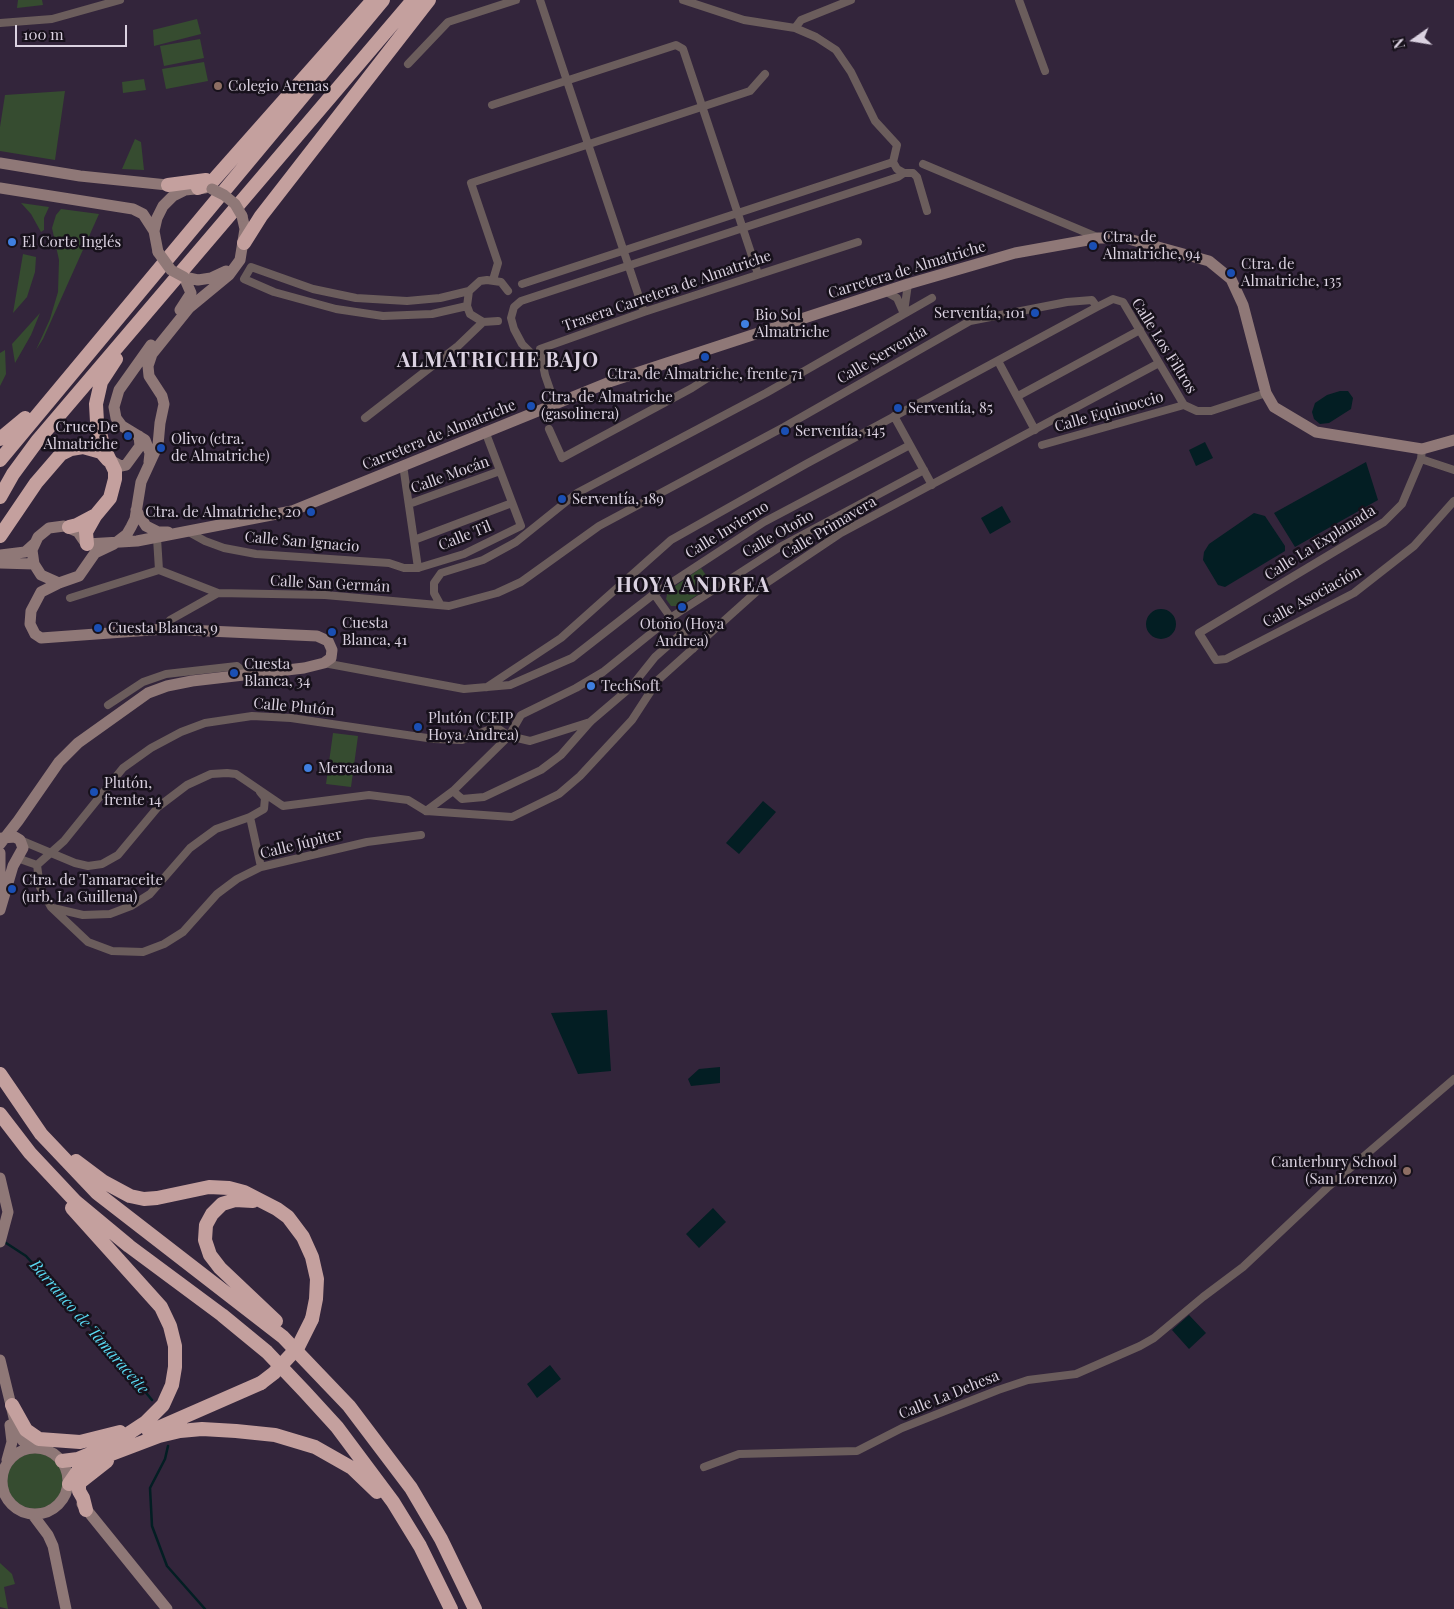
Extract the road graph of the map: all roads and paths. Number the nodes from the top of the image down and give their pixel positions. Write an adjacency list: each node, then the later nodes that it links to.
1 (120, 0): 12 (street)
2 (373, 0): 26 (highway)
3 (383, 0): 14 (highway)
4 (390, 0): 14 (highway)
5 (413, 0): 38 (highway)
6 (429, 0): 36 (highway)
7 (516, 0): 15 (street)
8 (540, 0): 18 (street)
9 (683, 0): 13 (street)
10 (851, 0): 13 (street)
11 (1019, 0): 16 (street)
12 (0, 23)
13 (794, 28): 22 (street)
14 (350, 43): 56 (highway)
15 (408, 64)
16 (1045, 71)
17 (765, 74): 20 (street)
18 (567, 80): 19 (street); 20 (street); 21 (street)
19 (492, 105)
20 (702, 106): 21 (street); 31 (street)
21 (587, 144): 37 (street); 42 (street)
22 (893, 162): 25 (street); 31 (street)
23 (0, 163): 27 (main road)
24 (922, 164): 34 (street)
25 (904, 173): 30 (street); 32 (street)
26 (219, 175): 27 (highway); 29 (highway)
27 (168, 185): 29 (main road)
28 (0, 188): 33 (main road)
29 (205, 188): 33 (main road); 36 (main road, bridge)
30 (927, 211)
31 (738, 213): 32 (street); 37 (street)
32 (743, 228): 39 (street); 40 (street)
33 (154, 231): 41 (main road, bridge)
34 (1099, 238): 44 (main road, Carretera de Almatriche); 63 (main road, Carretera de Almatriche)
35 (858, 242): 40 (street, Trasera Carretera de Almatriche)
36 (243, 248): 41 (main road); 62 (main road)
37 (623, 252): 39 (street); 43 (street)
38 (190, 260): 79 (highway); 87 (highway)
39 (628, 266): 51 (street); 57 (street)
40 (758, 274): 51 (street, Trasera Carretera de Almatriche)
41 (187, 279): 61 (main road)
42 (493, 280): 45 (street); 47 (street)
43 (522, 284)
44 (908, 284): 46 (main road, Carretera de Almatriche); 52 (street)
45 (508, 291)
46 (884, 291): 52 (street); 65 (main road, Carretera de Almatriche)
47 (469, 292): 49 (street); 49 (street)
48 (932, 298): 52 (street, Calle Serventía)
49 (467, 306): 54 (street)
50 (1097, 307): 55 (street, Calle Los Filtros); 58 (street); 113 (street, Calle Serventía)
51 (644, 312): 57 (street, Trasera Carretera de Almatriche)
52 (904, 314): 113 (street, Calle Serventía)
53 (498, 321): 54 (street)
54 (483, 322): 68 (street)
55 (1140, 330): 59 (street, Calle Los Filtros); 64 (street)
56 (101, 338): 73 (highway); 78 (highway)
57 (541, 356): 65 (street)
58 (998, 361): 64 (street); 67 (street)
59 (1159, 364): 66 (street, Calle Los Filtros); 70 (street, Calle Primavera)
60 (717, 372): 69 (street)
61 (125, 383): 62 (main road); 72 (main road)
62 (153, 383): 81 (main road)
63 (1266, 393): 66 (street, Calle Los Filtros); 77 (main road, Carretera de Almatriche)
64 (1018, 396): 70 (street)
65 (555, 404): 71 (main road, Carretera de Almatriche)
66 (1184, 405): 76 (street, Calle Equinoccio)
67 (894, 416): 75 (street); 121 (street)
68 (365, 418)
69 (549, 430)
70 (1035, 430): 85 (street, Calle Primavera)
71 (485, 431): 80 (main road, Carretera de Almatriche); 84 (street)
72 (139, 436): 79 (main road); 81 (main road)
73 (0, 439)
74 (1454, 440): 77 (main road, Carretera de Almatriche)
75 (910, 445): 82 (street); 111 (street, Calle Invierno)
76 (1042, 445)
77 (1422, 454): 83 (street); 118 (street, Calle La Explanada)
78 (0, 460)
79 (112, 461): 86 (highway)
80 (403, 465): 89 (street); 94 (main road, Carretera de Almatriche)
81 (148, 468): 91 (main road)
82 (924, 470): 85 (street); 114 (street, Calle Otoño)
83 (1454, 470)
84 (500, 471): 89 (street, Calle Mocán); 90 (street)
85 (932, 485): 117 (street, Calle Primavera)
86 (113, 488): 92 (highway); 95 (highway)
87 (0, 497)
88 (1454, 501): 118 (street, Calle Asociación)
89 (409, 504): 97 (street)
90 (512, 504): 97 (street); 106 (street, Calle Til)
91 (136, 510): 94 (main road); 100 (main road)
92 (95, 516): 93 (highway); 99 (highway)
93 (69, 527): 98 (main road); 99 (main road)
94 (183, 532): 96 (main road, Carretera de Almatriche); 106 (street, Calle San Ignacio)
95 (0, 536)
96 (157, 538): 100 (main road, Carretera de Almatriche); 107 (street)
97 (414, 540): 106 (street)
98 (35, 543): 102 (main road); 105 (main road)
99 (87, 544): 100 (main road); 104 (main road)
100 (114, 544): 104 (main road)
101 (0, 555): 102 (main road)
102 (17, 559): 103 (main road); 105 (main road)
103 (0, 564)
104 (87, 566): 108 (main road)
105 (35, 567): 108 (main road); 109 (main road)
106 (418, 568)
107 (159, 570): 110 (street, Calle San Germán); 112 (street)
108 (59, 583): 109 (main road)
109 (41, 592): 115 (main road)
110 (218, 593): 113 (street, Calle San Germán); 115 (street)
111 (654, 594): 114 (street); 121 (street, Calle Invierno)
112 (70, 598)
113 (440, 604)
114 (670, 618): 116 (street); 124 (street, Calle Otoño)
115 (165, 629): 119 (main road)
116 (682, 633): 117 (street); 123 (street)
117 (693, 649): 128 (street, Calle Primavera)
118 (1216, 660)
119 (324, 664): 120 (main road); 121 (street)
120 (248, 675): 122 (street); 127 (main road)
121 (486, 687)
122 (108, 705)
123 (590, 722): 124 (street); 126 (street)
124 (509, 736): 126 (street, Calle Otoño); 134 (street, Calle Plutón)
125 (258, 790): 128 (street); 129 (street); 134 (street)
126 (453, 791): 128 (street, Calle Otoño)
127 (32, 802): 131 (main road); 132 (main road)
128 (426, 810)
129 (250, 817): 137 (street); 139 (street)
130 (421, 835): 137 (street, Calle Júpiter)
131 (2, 840): 132 (main road)
132 (20, 840): 134 (street); 135 (main road)
133 (0, 852): 135 (main road); 138 (main road)
134 (50, 853): 136 (street, Calle Plutón)
135 (17, 858): 136 (street); 140 (main road)
136 (38, 866): 139 (street, Calle Júpiter)
137 (262, 867): 139 (street, Calle Júpiter)
138 (0, 887)
139 (51, 907)
140 (0, 910)
141 (0, 1073): 143 (highway)
142 (1454, 1079): 157 (street, Calle La Dehesa)
143 (29, 1109): 146 (highway); 154 (highway)
144 (2, 1122): 151 (highway); 165 (highway)
145 (0, 1178): 147 (main road)
146 (277, 1209): 153 (highway, bridge); 154 (highway)
147 (0, 1242)
148 (0, 1360): 149 (main road)
149 (4, 1376): 150 (main road); 156 (main road)
150 (12, 1405): 151 (highway); 152 (main road)
151 (146, 1422): 153 (highway)
152 (32, 1448): 155 (main road); 156 (main road)
153 (116, 1448): 155 (highway); 159 (highway); 163 (highway); 165 (highway)
154 (392, 1459): 169 (highway)
155 (62, 1461): 159 (main road)
156 (7, 1462): 158 (main road)
157 (704, 1467)
158 (1, 1482): 161 (main road)
159 (68, 1485): 160 (main road); 163 (main road)
160 (59, 1505): 163 (main road); 164 (main road)
161 (16, 1509): 162 (main road); 164 (main road)
162 (0, 1510)
163 (85, 1510): 167 (main road)
164 (33, 1515): 166 (main road)
165 (420, 1546): 168 (highway)
166 (66, 1609)
167 (167, 1609)
168 (451, 1609)
169 (475, 1609)

